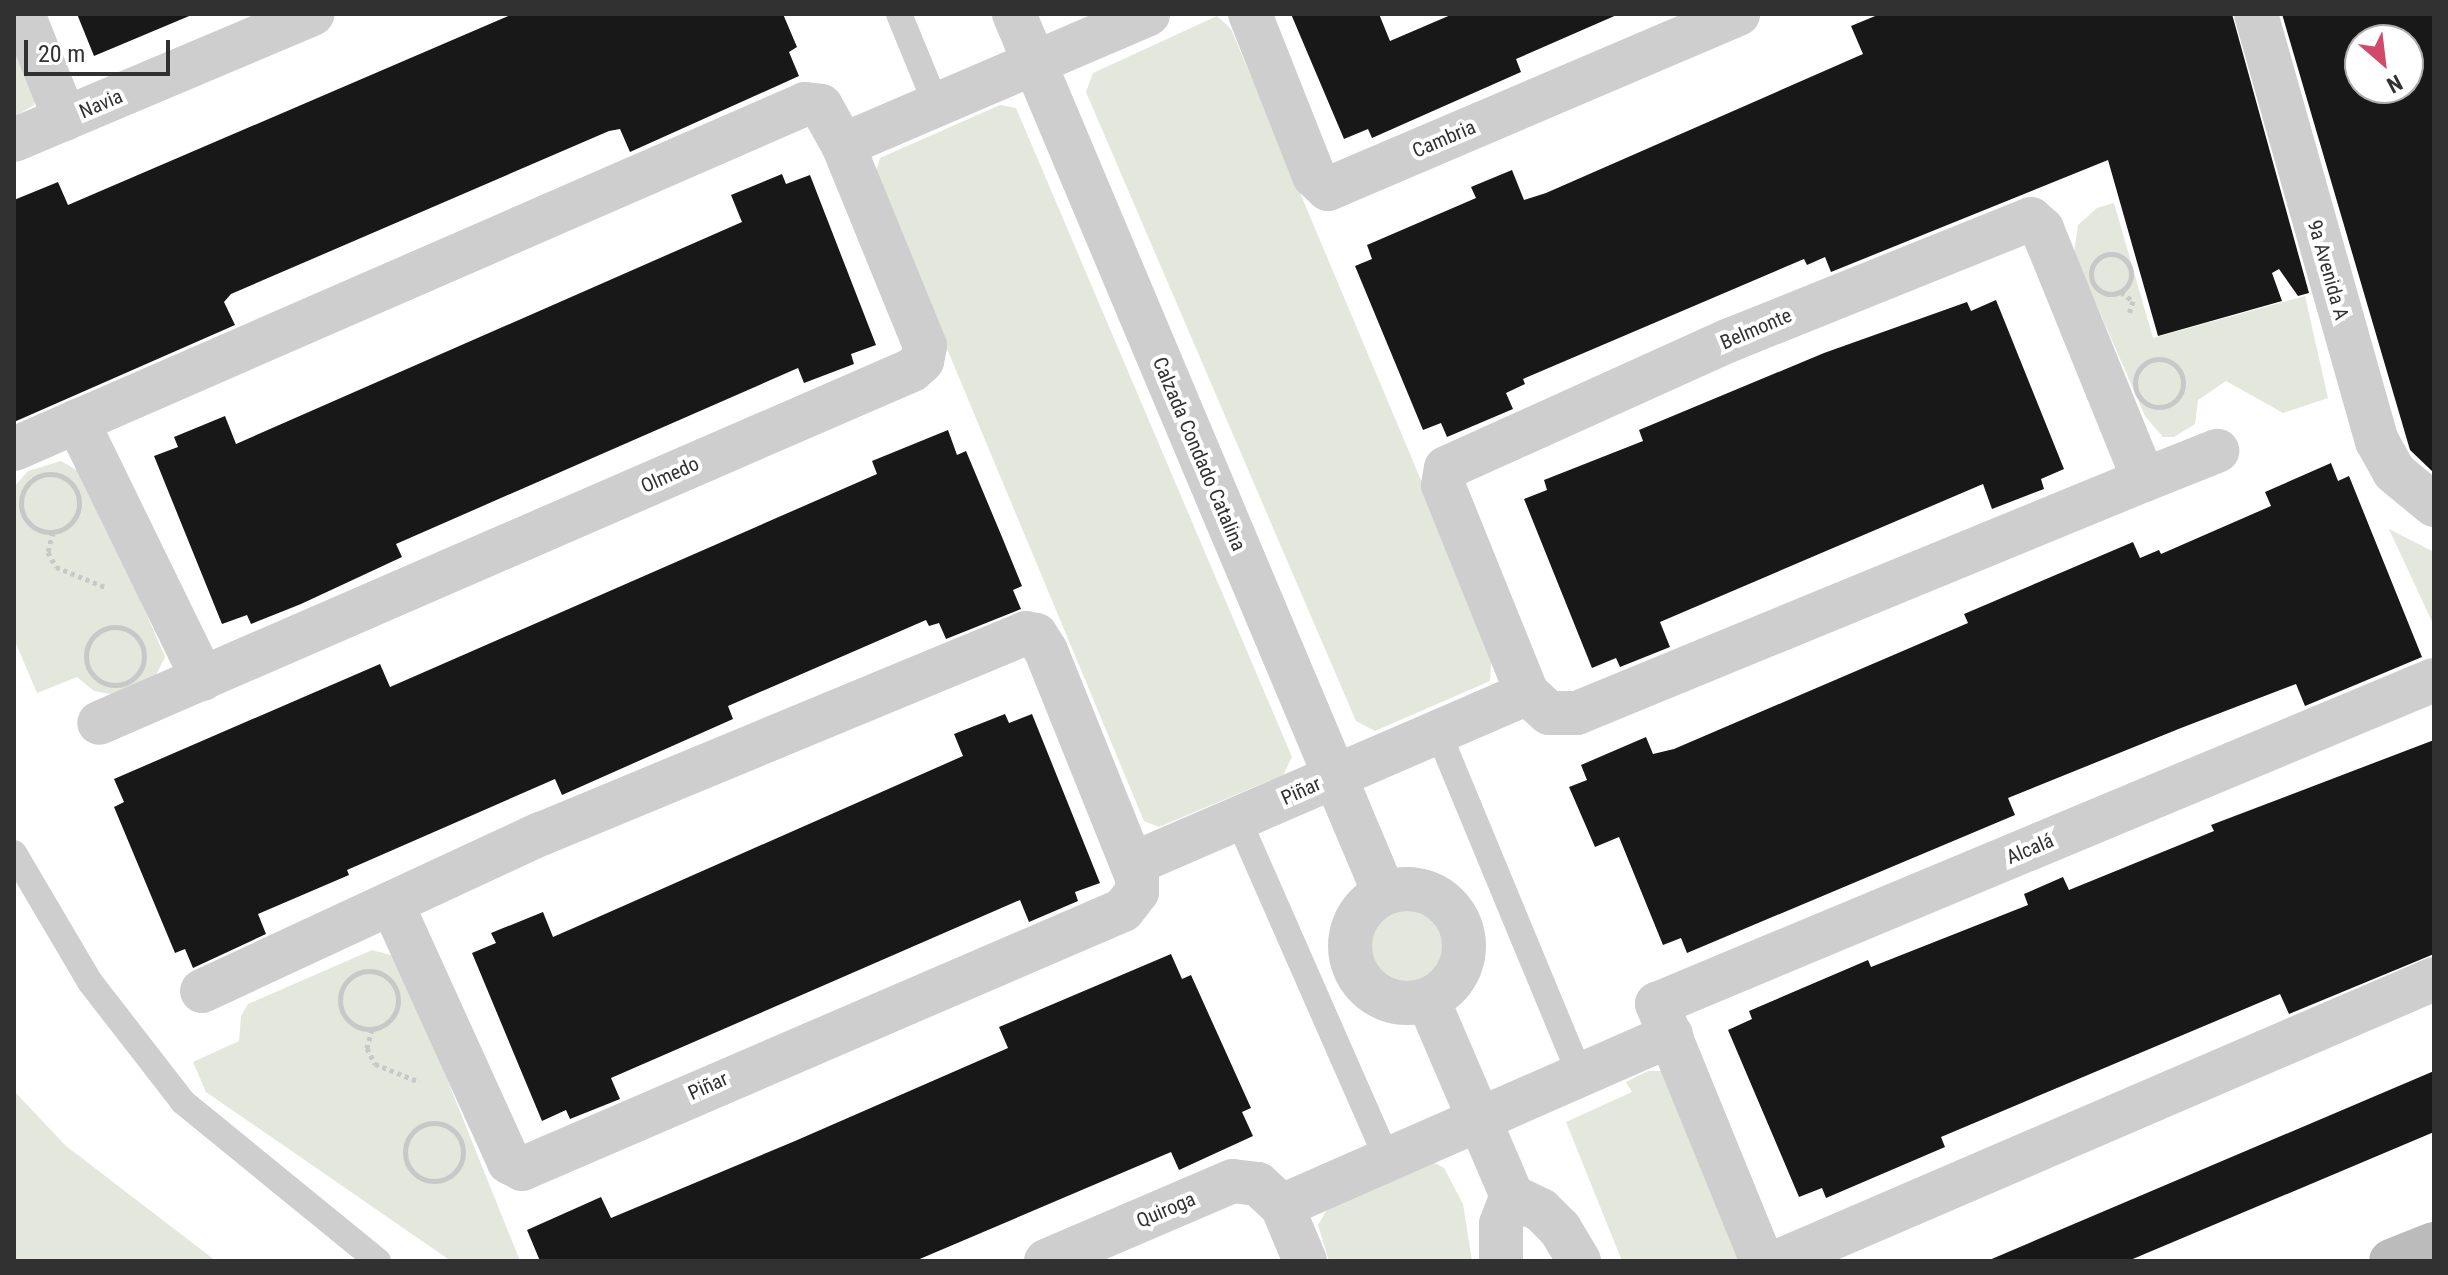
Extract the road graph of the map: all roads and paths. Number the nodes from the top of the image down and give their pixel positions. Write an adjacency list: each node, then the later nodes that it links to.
1 (23, 14): 11 (street, Navia)
2 (313, 14): 11 (street, Navia)
3 (899, 14): 10 (lane)
4 (1014, 14): 9 (street, Calzada Condado Catalina)
5 (1250, 14): 6 (street, Cambria)
6 (1738, 14)
7 (2256, 14): 18 (street, 9a Avenida A)
8 (1143, 15): 9 (street)
9 (1034, 62): 10 (street); 28 (street, Calzada Condado Catalina)
10 (936, 104): 13 (street)
11 (65, 119): 12 (street, Navia)
12 (14, 140)
13 (843, 145): 14 (street, Olmedo); 23 (street, Olmedo)
14 (77, 421): 15 (street, Olmedo); 23 (street)
15 (14, 449)
16 (2217, 451): 17 (street)
17 (2144, 480): 25 (street); 25 (street, Belmonte)
18 (2434, 505)
19 (53, 532): 19 (path); 20 (path)
20 (114, 592)
21 (125, 617): 22 (path)
22 (123, 627): 22 (path)
23 (203, 679): 26 (street, Olmedo)
24 (2434, 680): 38 (street, Alcalá)
25 (1527, 693): 27 (street)
26 (99, 723)
27 (1438, 732): 28 (street); 39 (lane)
28 (1334, 776): 29 (street, Piñar); 32 (street, Calzada Condado Catalina)
29 (1238, 819): 31 (street, Piñar); 44 (lane)
30 (14, 853): 48 (lane)
31 (1135, 863): 33 (street, Piñar); 33 (street, Piñar)
32 (1384, 893): 36 (street); 36 (street)
33 (392, 904): 35 (street, Piñar)
34 (2434, 979): 54 (street)
35 (202, 991)
36 (1428, 1000): 42 (street)
37 (372, 1029): 37 (path); 40 (path)
38 (1671, 1035): 39 (street); 53 (street, Alcalá)
39 (1580, 1074): 42 (street)
40 (425, 1084)
41 (443, 1114): 43 (path)
42 (1479, 1118): 44 (street); 45 (street)
43 (442, 1124): 43 (path)
44 (1388, 1160): 46 (street)
45 (1512, 1196): 51 (street); 52 (street)
46 (1282, 1206): 49 (street, Quiroga); 50 (street)
47 (2434, 1244): 55 (main road)
48 (378, 1261)
49 (1046, 1261)
50 (1305, 1261)
51 (1501, 1261)
52 (1579, 1261)
53 (1762, 1261)
54 (1779, 1261)
55 (2391, 1261)

